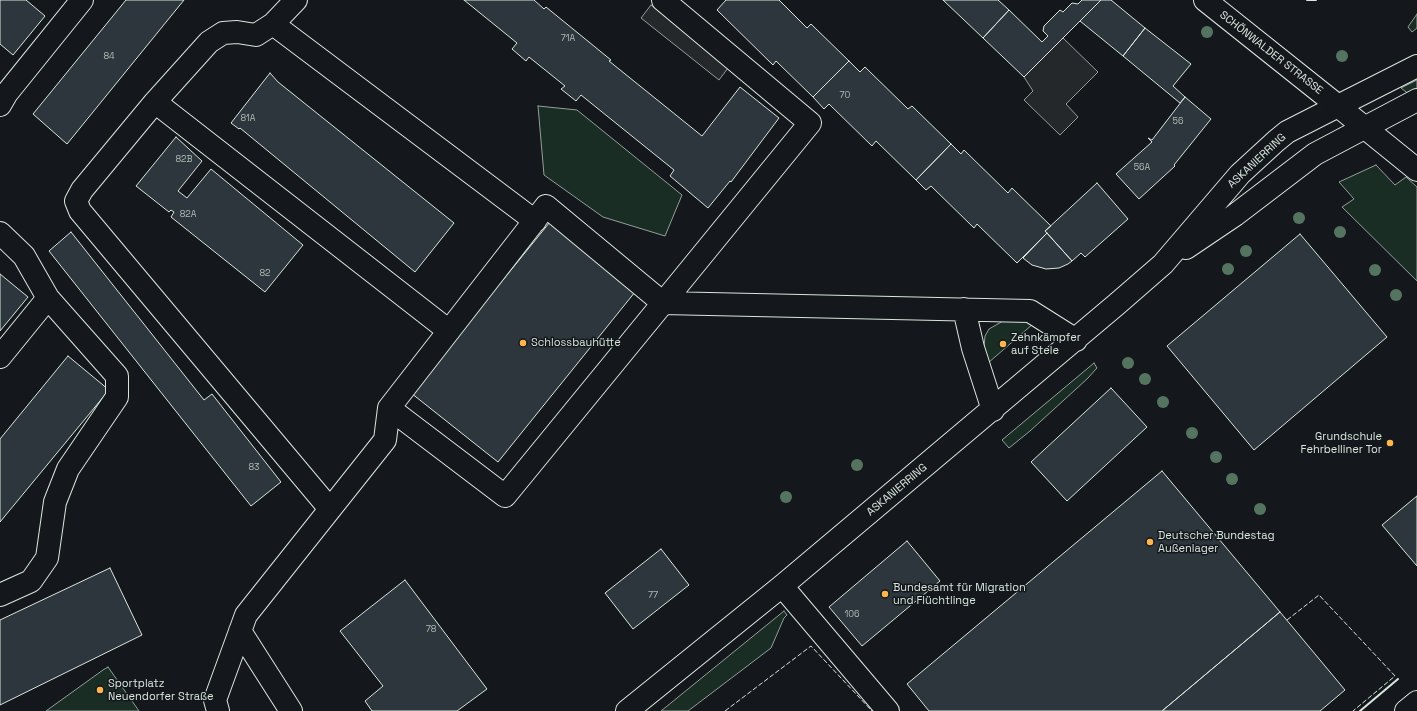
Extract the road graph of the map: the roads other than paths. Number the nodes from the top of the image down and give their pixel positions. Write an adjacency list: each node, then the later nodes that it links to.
1 (296, 0): 5 (street)
2 (663, 0): 17 (street)
3 (1205, 0): 10 (street, SCHÖNWALDER STRASSE)
4 (75, 2): 9 (street)
5 (272, 24): 8 (street); 13 (street)
6 (1417, 66): 10 (street, ASKANIERRING)
7 (1417, 100): 11 (street, ASKANIERRING)
8 (155, 102): 19 (street); 24 (street)
9 (0, 105)
10 (1338, 106): 11 (street, SCHÖNWALDER STRASSE); 15 (street, ASKANIERRING)
11 (1366, 128): 12 (street, SCHÖNWALDER STRASSE); 15 (street, ASKANIERRING)
12 (1417, 170)
13 (535, 220): 17 (street); 19 (street)
14 (0, 233): 16 (street)
15 (1163, 264): 20 (street, ASKANIERRING)
16 (48, 298): 21 (street); 26 (street)
17 (663, 303): 18 (street); 22 (street)
18 (964, 309): 20 (street); 23 (street)
19 (449, 331): 22 (street)
20 (1076, 340): 23 (street, ASKANIERRING)
21 (0, 357)
22 (389, 408): 24 (street)
23 (993, 410): 25 (street, ASKANIERRING)
24 (330, 509): 27 (street)
25 (782, 586): 31 (street, ASKANIERRING); 32 (street)
26 (0, 595)
27 (240, 631): 29 (street); 30 (street)
28 (1417, 702): 33 (street)
29 (218, 711)
30 (291, 711)
31 (627, 711)
32 (888, 711)
33 (1406, 711)

